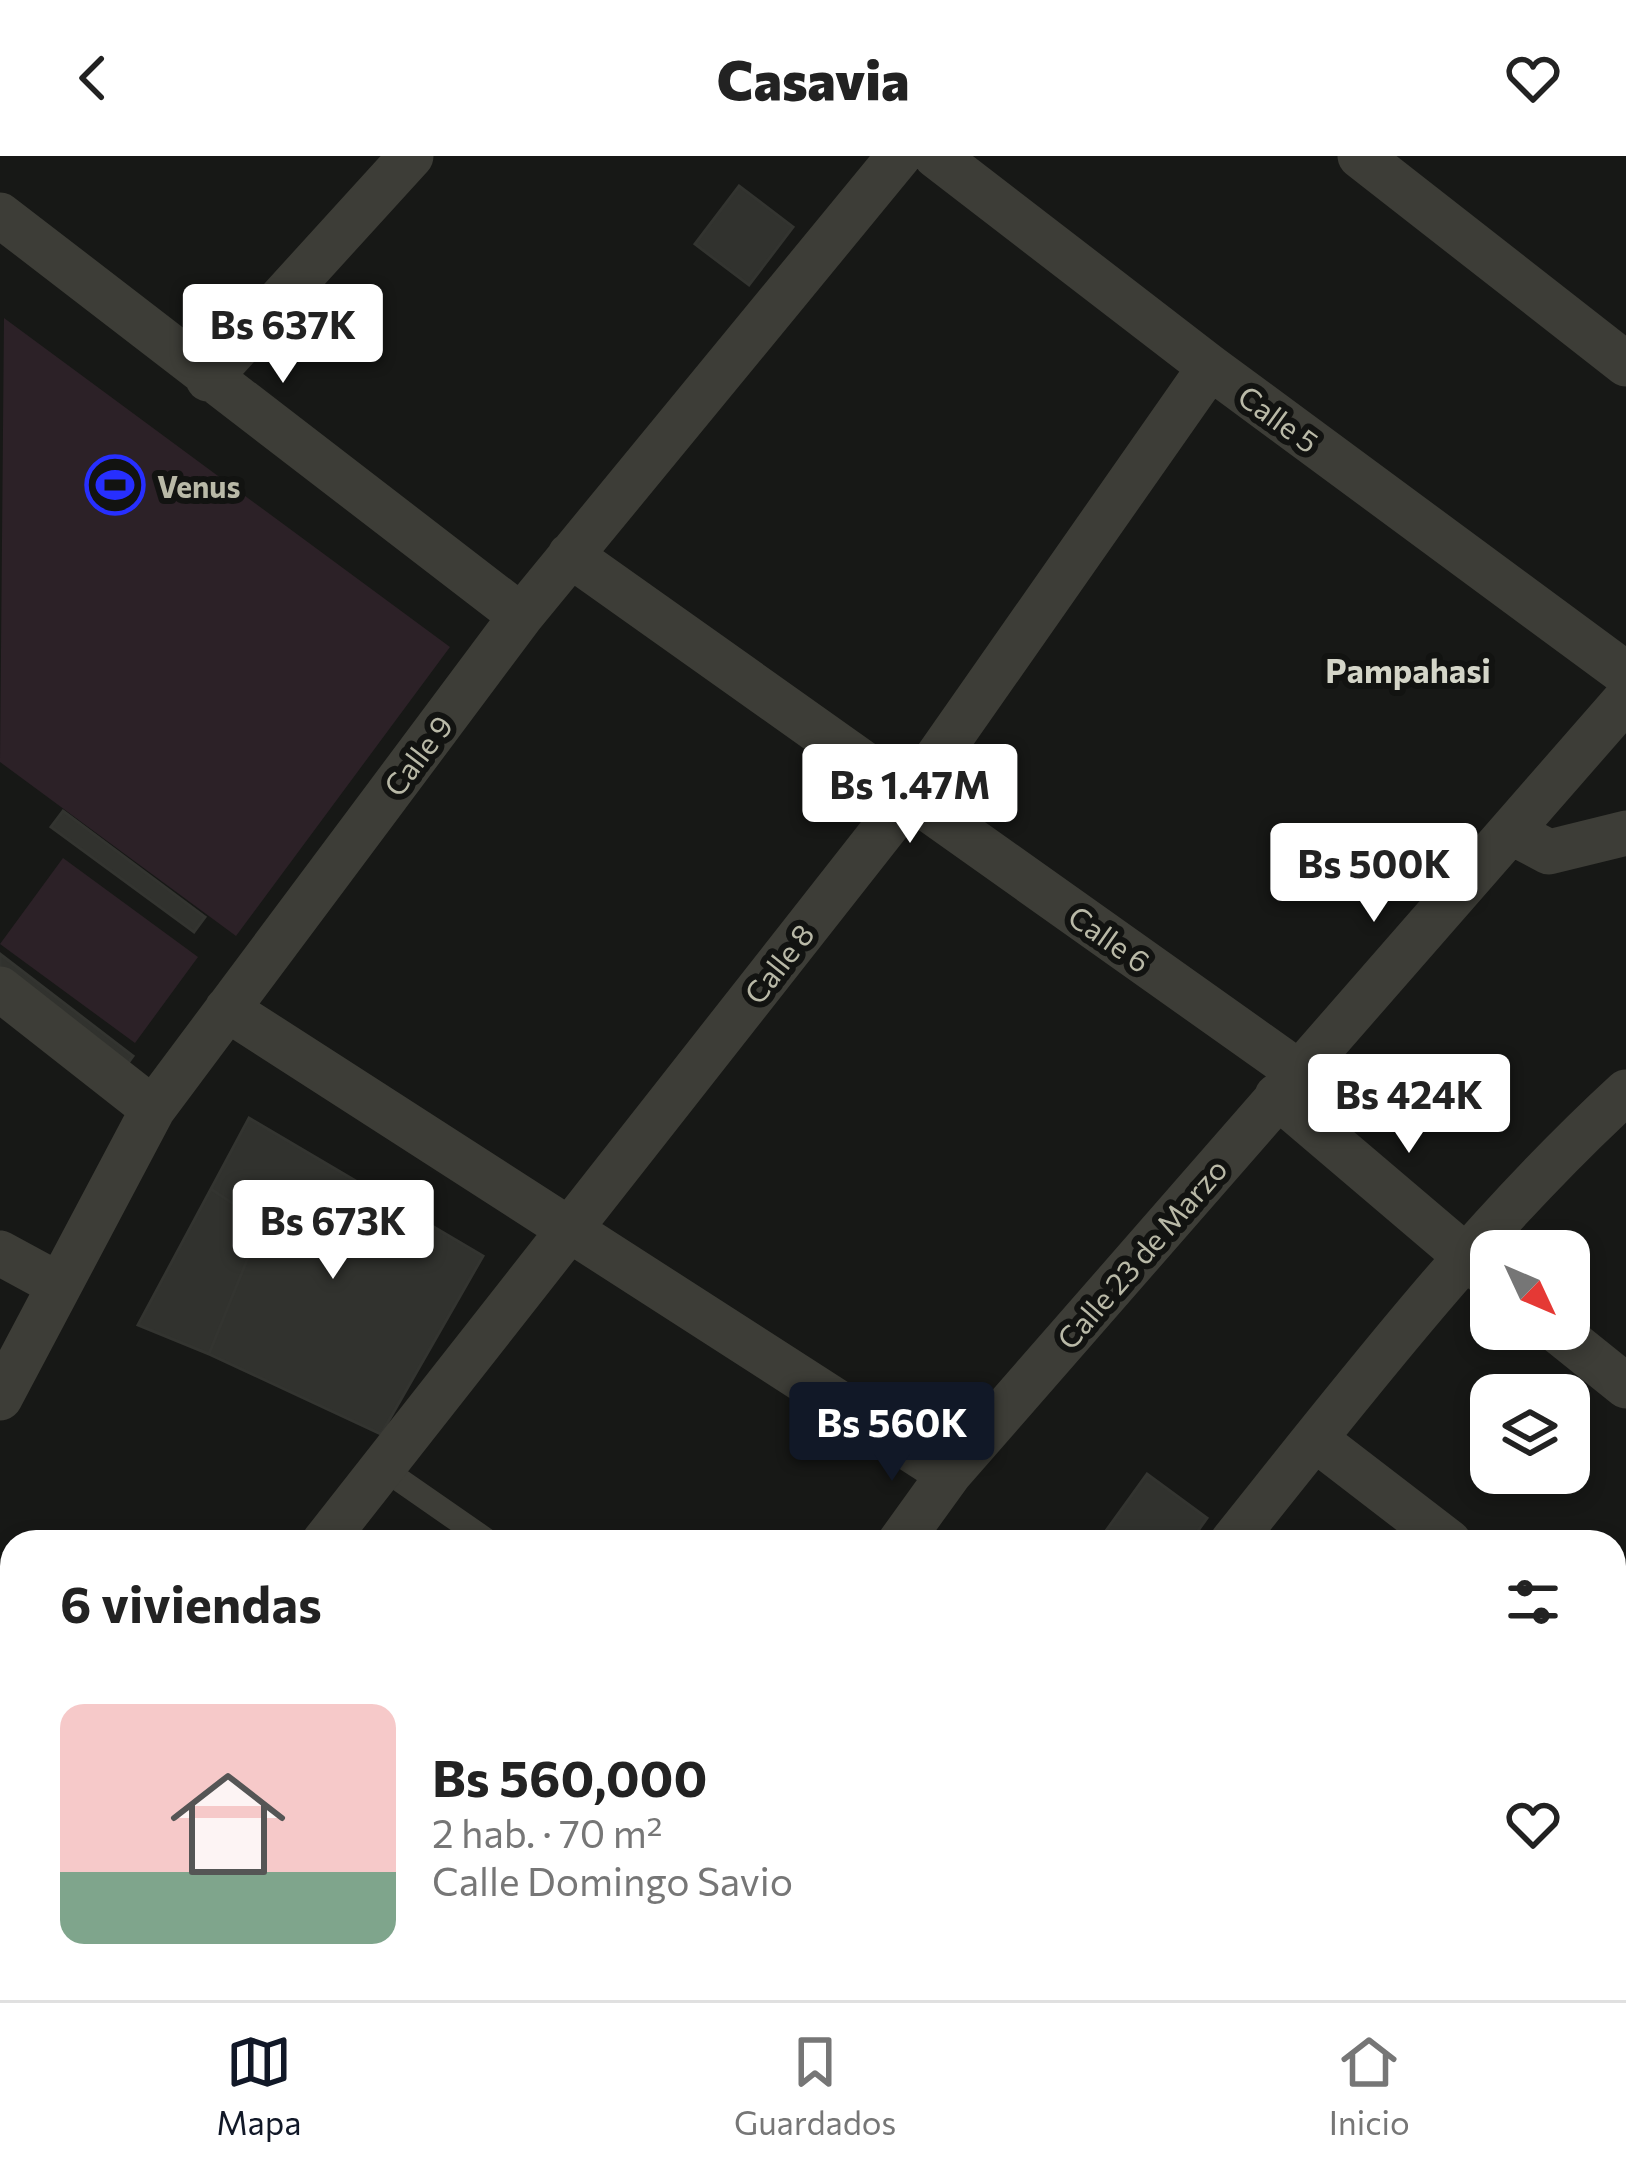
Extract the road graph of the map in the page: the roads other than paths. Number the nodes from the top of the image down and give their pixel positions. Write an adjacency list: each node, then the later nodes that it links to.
1 (411, 156): 8 (street)
2 (899, 156): 9 (street, Calle 9)
3 (936, 156): 7 (street, Calle 5)
4 (1360, 156): 6 (street)
5 (0, 215): 8 (street)
6 (1626, 364)
7 (1210, 367): 11 (street, Calle 5); 13 (street, Calle 8)
8 (208, 380): 10 (street)
9 (570, 555): 10 (street, Calle 9); 13 (street, Calle 6)
10 (521, 616): 17 (street, Calle 9)
11 (1626, 674)
12 (1626, 699): 14 (street, Calle 23 de Marzo)
13 (910, 796): 18 (street, Calle 6); 21 (street, Calle 8)
14 (1511, 832): 15 (street); 18 (street, Calle 23 de Marzo)
15 (1626, 833)
16 (0, 989): 20 (street)
17 (227, 1009): 20 (street, Calle 9); 21 (street)
18 (1287, 1084): 24 (street, Calle 6); 32 (street, Calle 23 de Marzo)
19 (1626, 1092): 22 (street)
20 (153, 1109): 26 (street, Calle 9)
21 (569, 1228): 31 (street, Calle 8); 32 (street)
22 (1506, 1230)
23 (0, 1253): 26 (street)
24 (1470, 1260)
25 (1470, 1276): 30 (street)
26 (59, 1285): 29 (street, Calle 9)
27 (1581, 1350): 28 (street)
28 (1626, 1386)
29 (0, 1398)
30 (1315, 1439): 36 (street); 37 (street)
31 (381, 1467): 33 (street, Calle 8); 34 (lane)
32 (949, 1474): 35 (street, Calle 23 de Marzo)
33 (333, 1530)
34 (472, 1530)
35 (909, 1530)
36 (1242, 1530)
37 (1433, 1530)

